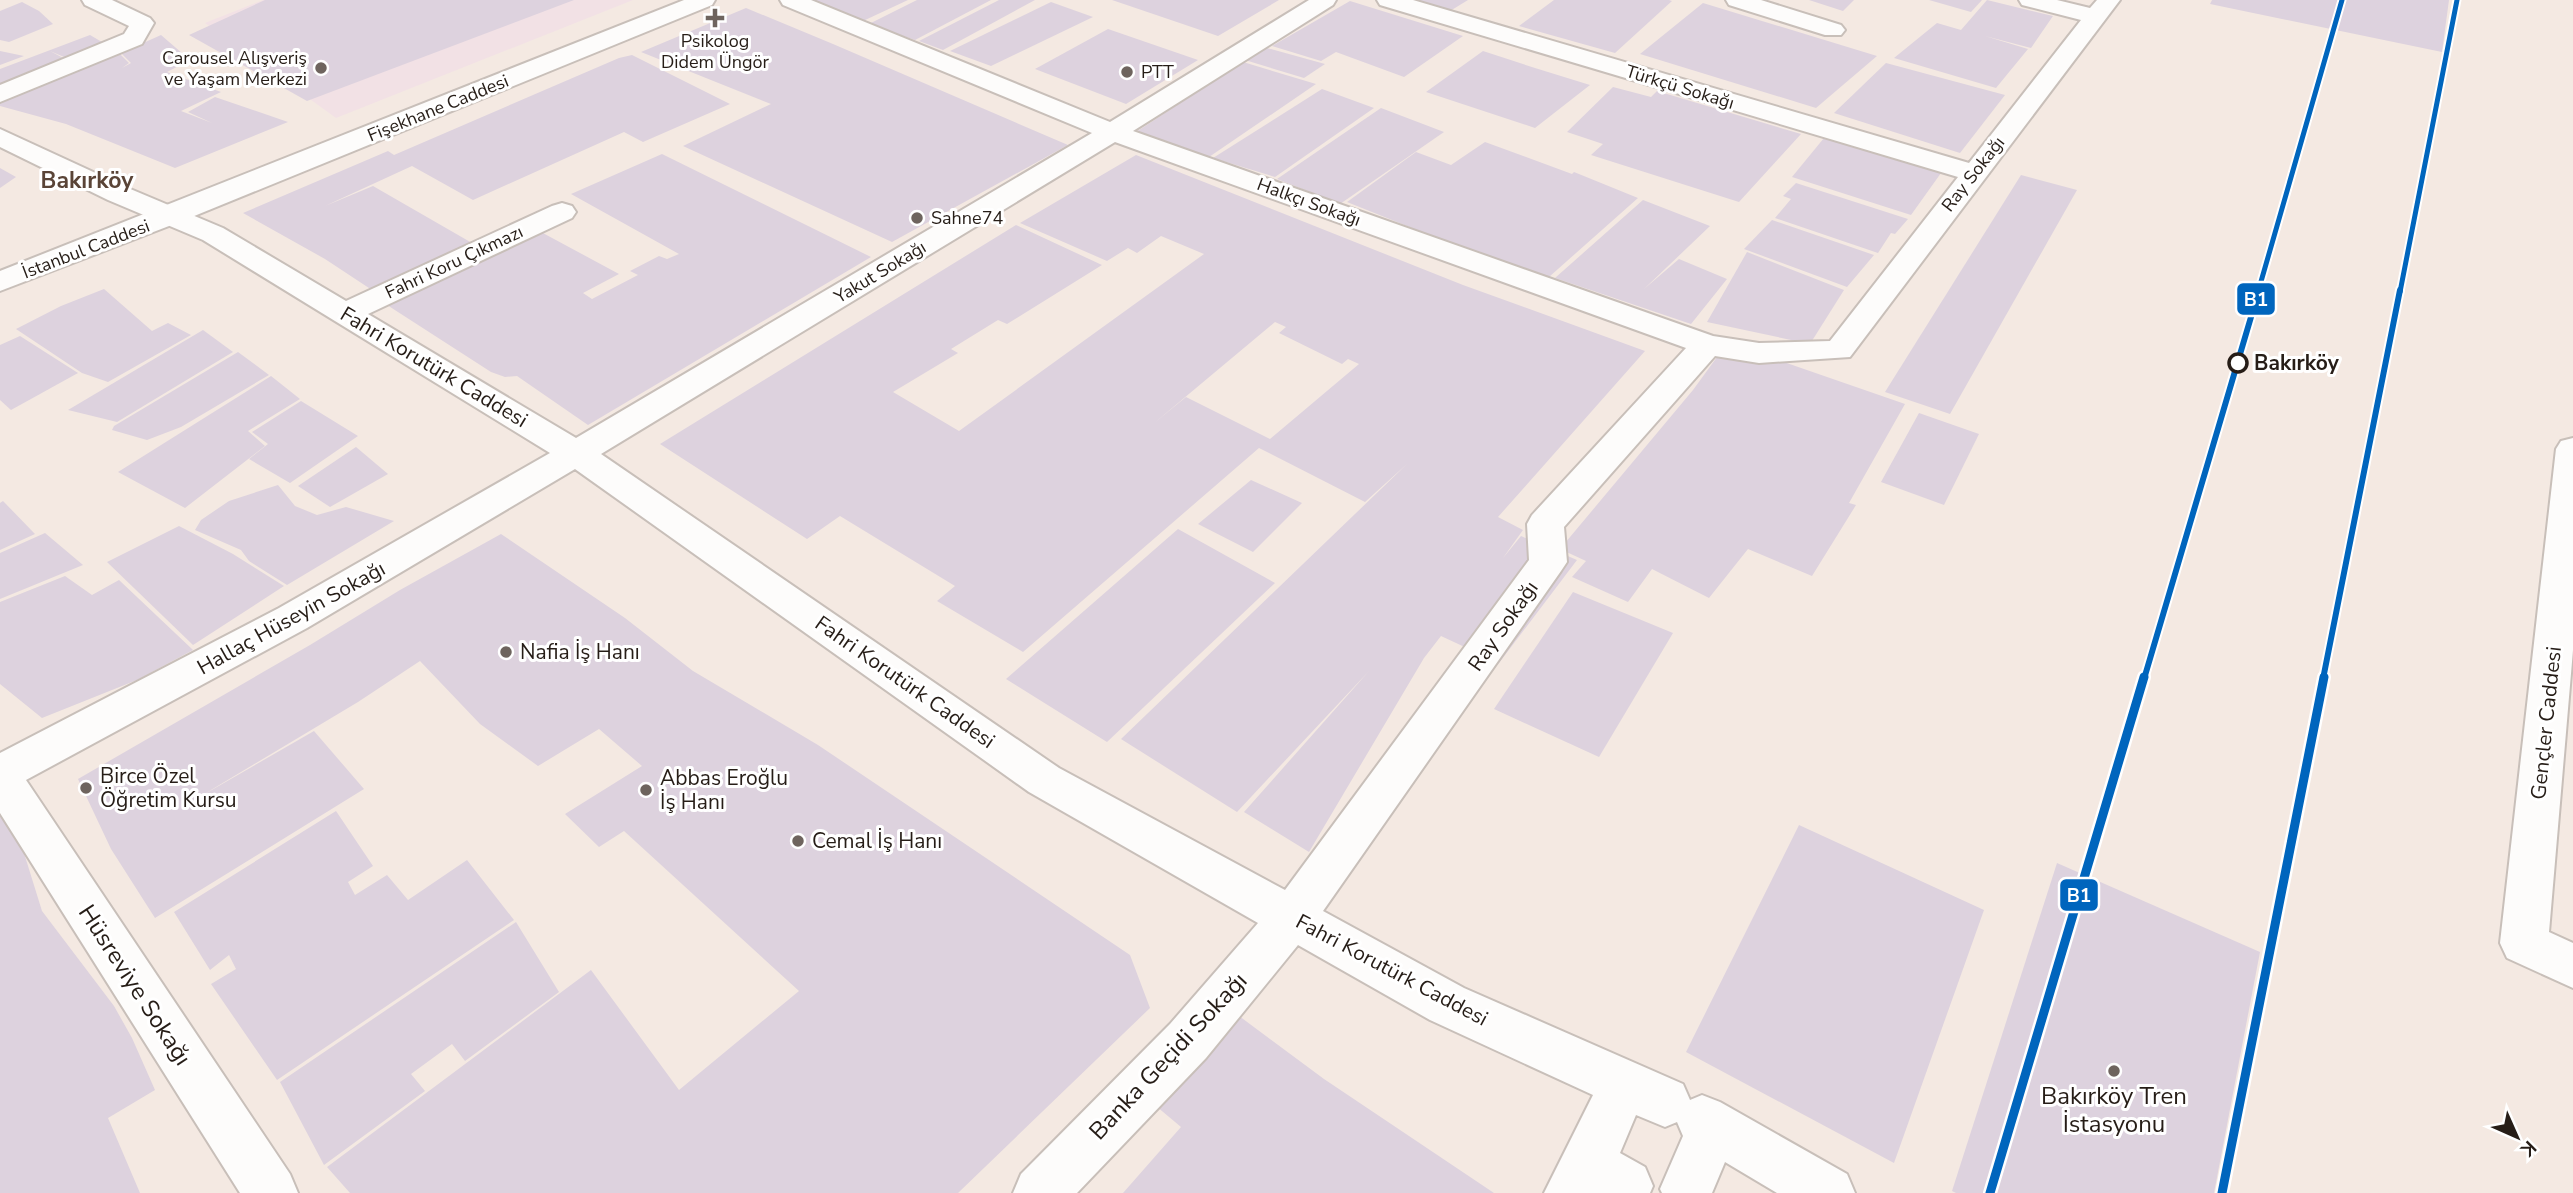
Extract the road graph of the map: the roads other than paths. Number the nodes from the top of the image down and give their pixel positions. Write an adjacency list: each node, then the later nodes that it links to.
1 (93, 0): 10 (street)
2 (704, 0): 15 (street, Fişekhane Caddesi)
3 (791, 0): 11 (street, Halkçı Sokağı)
4 (1325, 0): 11 (street, Yakut Sokağı)
5 (1388, 0): 13 (street, Türkçü Sokağı)
6 (1737, 0): 9 (street)
7 (2030, 0): 8 (street)
8 (2103, 9): 13 (street, Ray Sokağı)
9 (1833, 30)
10 (0, 94)
11 (1114, 133): 18 (street, Halkçı Sokağı); 21 (street, Yakut Sokağı)
12 (0, 137): 15 (street, Fahri Korutürk Caddesi)
13 (1973, 173): 19 (street, Ray Sokağı)
14 (562, 212): 17 (street, Fahri Koru Çıkmazı)
15 (172, 215): 16 (street, İstanbul Caddesi); 17 (street, Fahri Korutürk Caddesi)
16 (0, 282)
17 (346, 313): 21 (street, Fahri Korutürk Caddesi)
18 (1707, 345): 19 (street, Halkçı Sokağı); 23 (street, Ray Sokağı)
19 (1839, 350)
20 (2573, 449): 24 (street, Gençler Caddesi)
21 (577, 454): 22 (street, Hallaç Hüseyin Sokağı); 23 (street, Fahri Korutürk Caddesi)
22 (0, 775): 28 (street, Hüsreviye Sokağı)
23 (1293, 916): 25 (street, Fahri Korutürk Caddesi); 29 (street, Banka Geçidi Sokağı)
24 (2573, 966)
25 (1676, 1108): 26 (street); 27 (street); 30 (street, Fahri Korutürk Caddesi)
26 (1595, 1181)
27 (1687, 1189)
28 (271, 1193)
29 (1040, 1193)
30 (1828, 1193)

